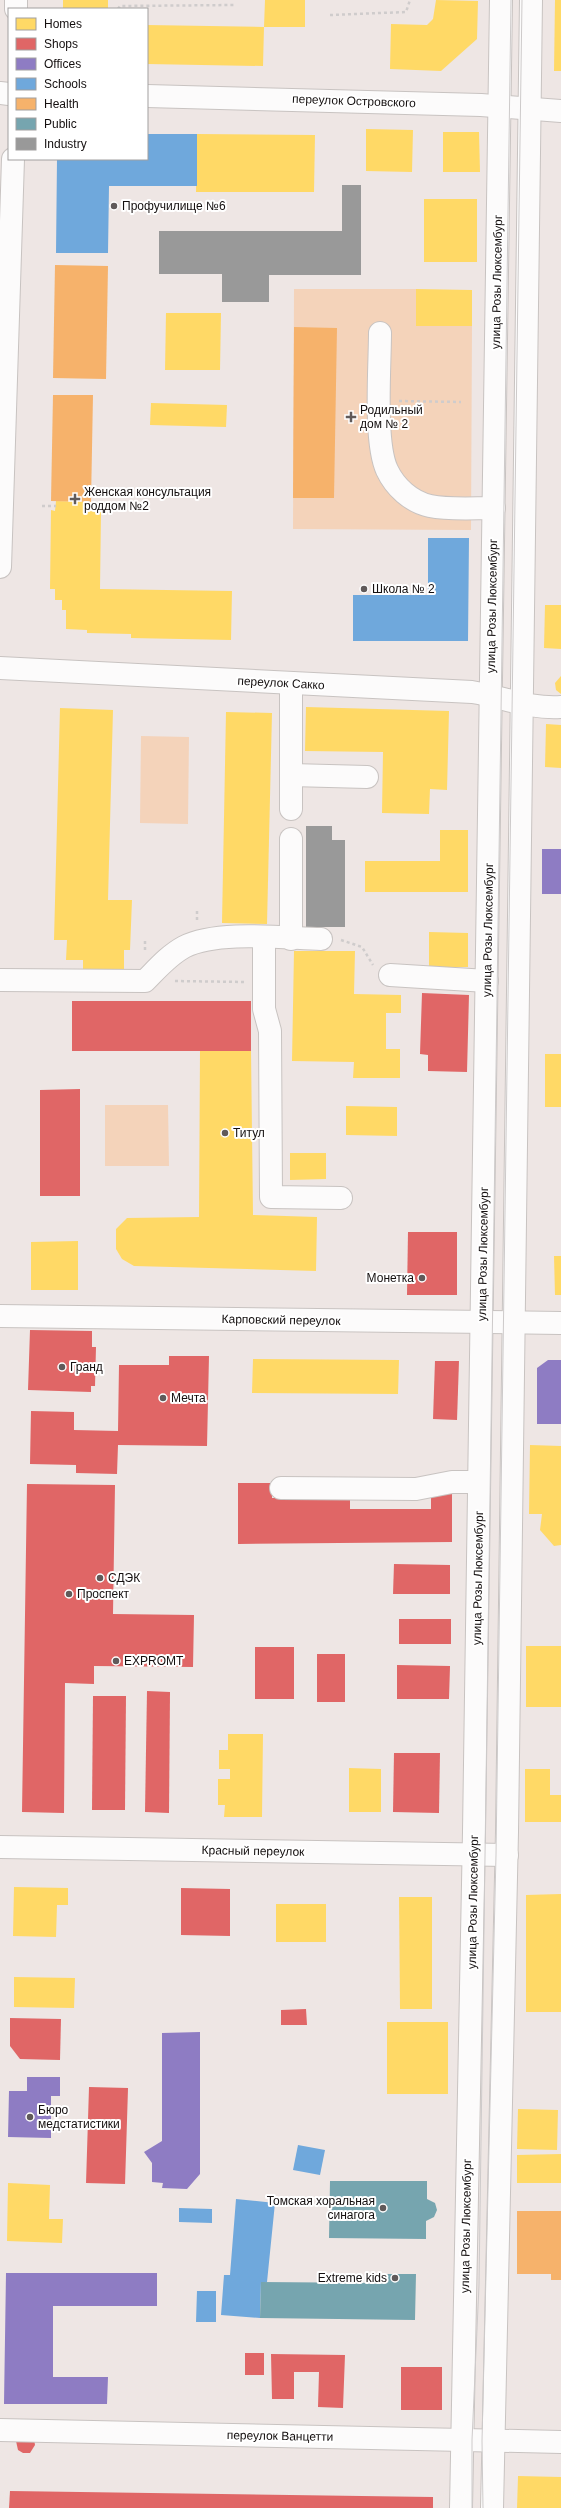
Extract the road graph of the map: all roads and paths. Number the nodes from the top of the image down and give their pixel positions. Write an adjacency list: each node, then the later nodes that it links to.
1 (410, 0): 6 (path)
2 (501, 0): 8 (main road, улица Розы Люксембург)
3 (531, 0): 9 (main road)
4 (235, 5): 5 (path)
5 (119, 8)
6 (330, 15)
7 (148, 96): 8 (main road, переулок Островского)
8 (500, 107): 9 (main road, переулок Островского); 19 (main road, улица Розы Люксембург)
9 (531, 109): 10 (main road, переулок Островского); 24 (main road)
10 (561, 111)
11 (13, 160): 20 (main road)
12 (380, 333): 13 (main road)
13 (380, 401): 14 (path); 19 (main road)
14 (461, 402)
15 (42, 506): 16 (path)
16 (56, 506)
17 (91, 507): 18 (path)
18 (117, 508)
19 (494, 508): 23 (main road, улица Розы Люксембург)
20 (0, 567)
21 (0, 668): 22 (main road, переулок Сакко)
22 (291, 684): 23 (main road, переулок Сакко); 26 (main road)
23 (491, 695): 24 (main road, переулок Сакко); 36 (main road, улица Розы Люксембург)
24 (523, 705): 25 (main road, переулок Сакко); 41 (main road)
25 (561, 707)
26 (291, 776): 27 (main road); 28 (main road)
27 (367, 777)
28 (291, 809)
29 (291, 839): 31 (main road)
30 (264, 938): 31 (main road); 35 (main road); 37 (main road)
31 (291, 939): 32 (main road)
32 (321, 939): 33 (path)
33 (390, 975): 36 (main road)
34 (0, 980): 35 (main road)
35 (145, 981): 37 (path)
36 (487, 981): 40 (main road, улица Розы Люксембург)
37 (264, 982): 38 (main road)
38 (341, 1198)
39 (0, 1316): 40 (main road, Карповский переулок)
40 (482, 1322): 41 (main road, Карповский переулок); 43 (main road, улица Розы Люксембург)
41 (514, 1323): 42 (main road, Карповский переулок); 47 (main road)
42 (561, 1323)
43 (479, 1482): 44 (main road); 46 (main road, улица Розы Люксембург)
44 (281, 1488)
45 (0, 1846): 46 (main road, Красный переулок)
46 (474, 1855): 47 (main road, Красный переулок); 49 (main road, улица Розы Люксембург)
47 (507, 1855): 50 (main road)
48 (0, 2430): 49 (main road, переулок Ванцетти)
49 (461, 2440): 50 (main road, переулок Ванцетти); 52 (main road, улица Розы Люксембург)
50 (492, 2441): 51 (main road, переулок Ванцетти); 53 (main road)
51 (561, 2442)
52 (461, 2508)
53 (492, 2508)

